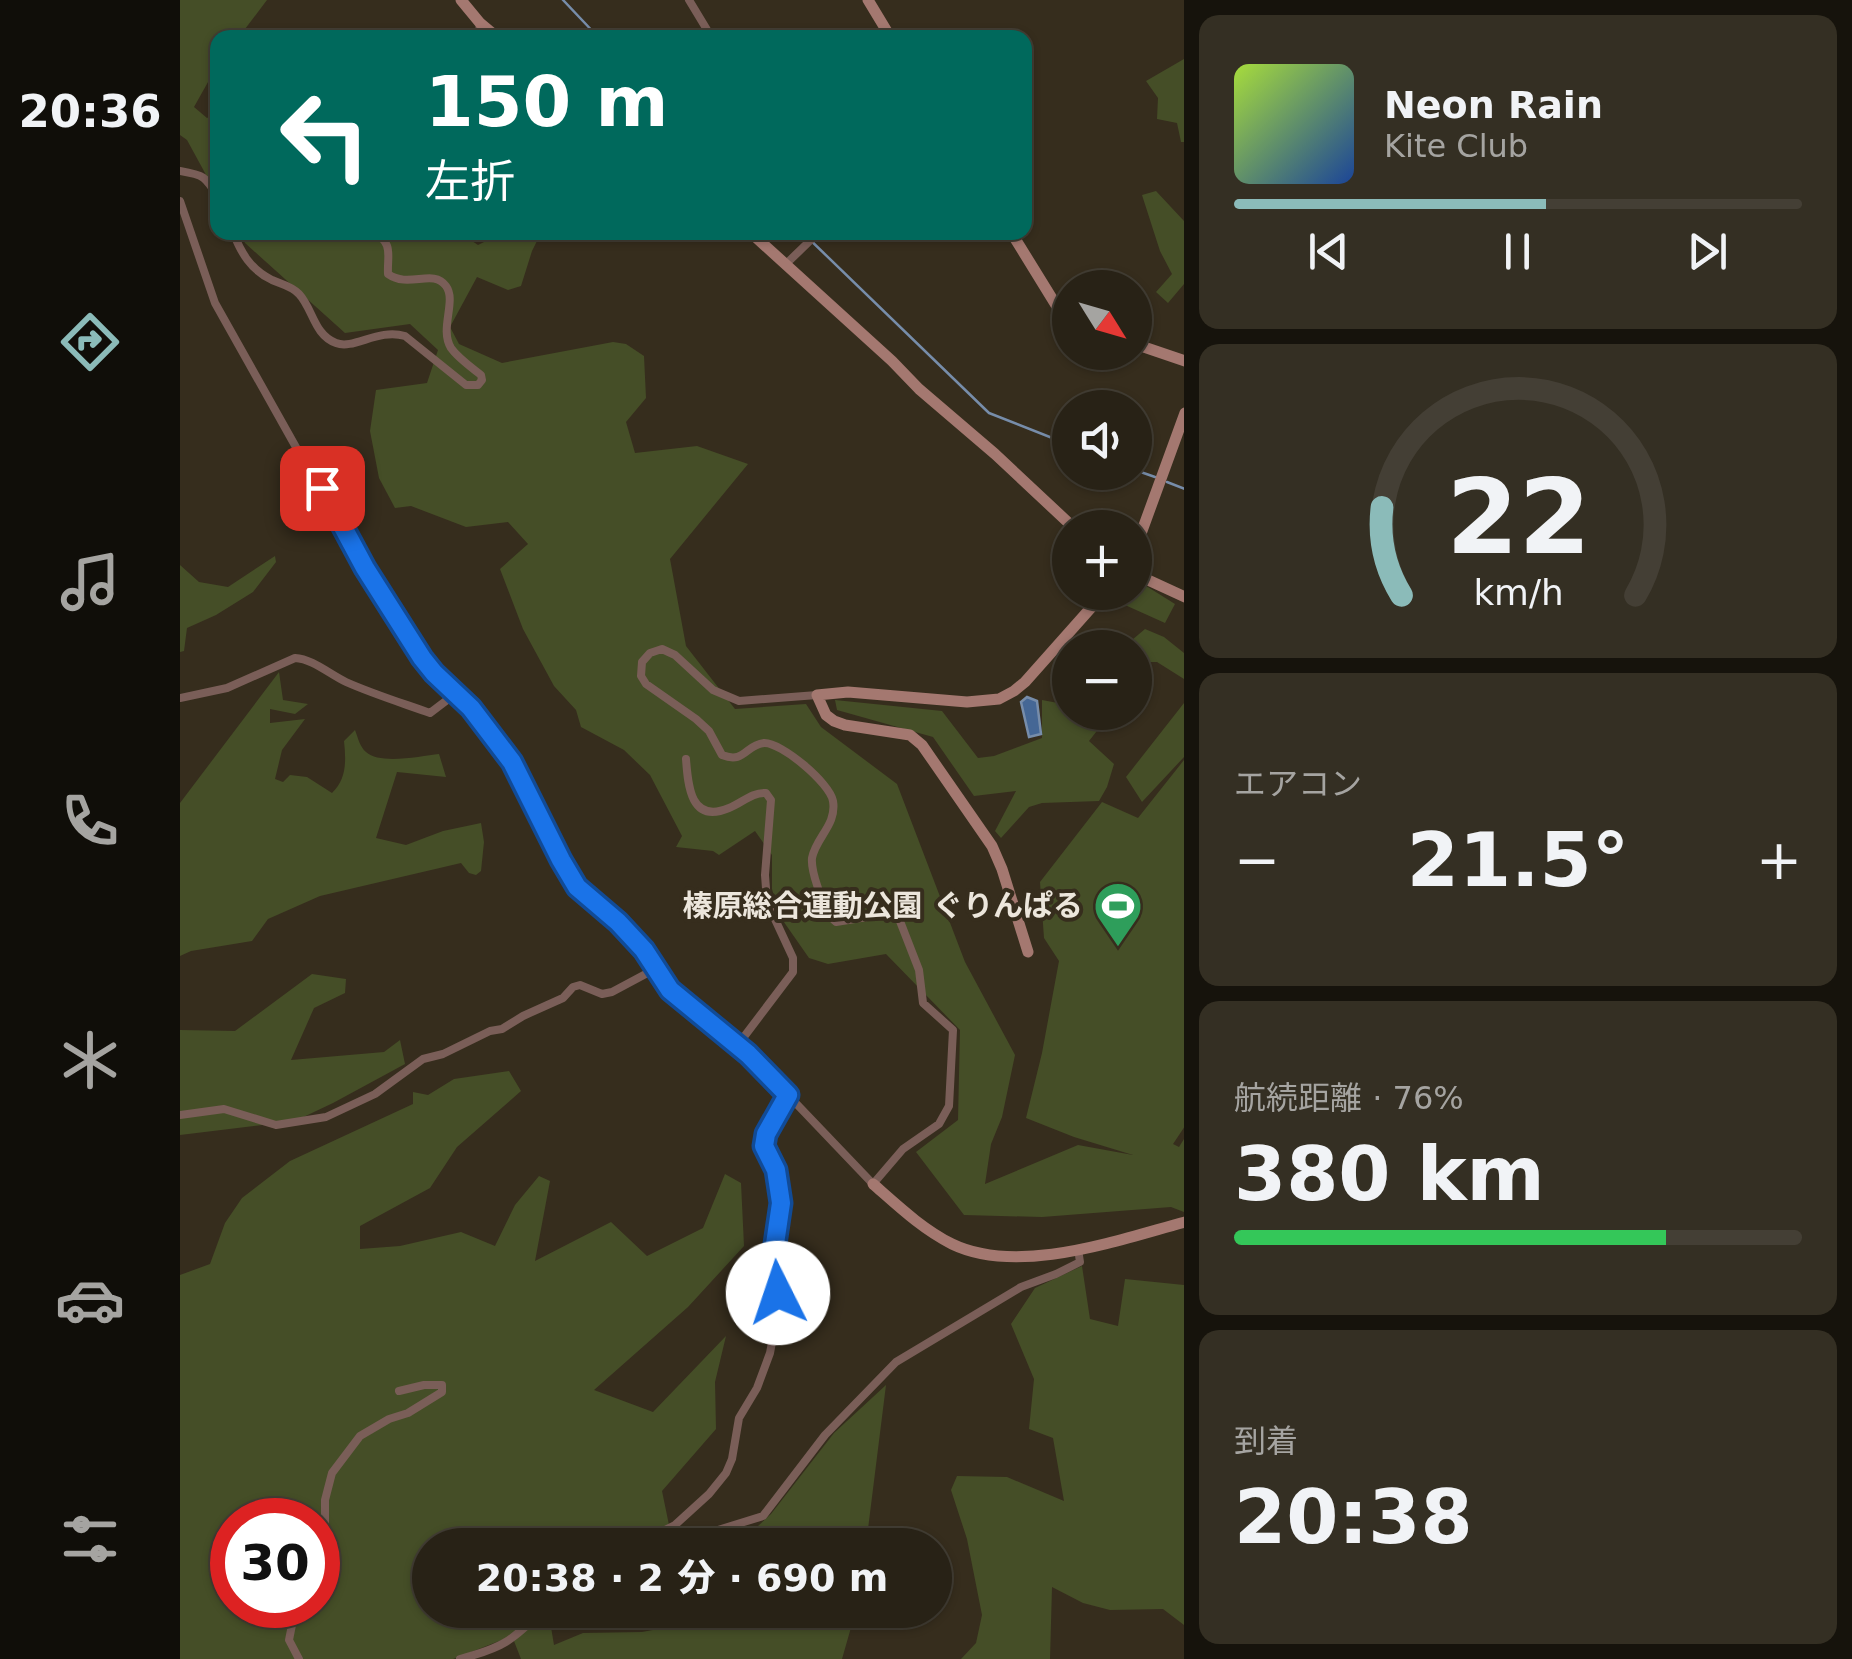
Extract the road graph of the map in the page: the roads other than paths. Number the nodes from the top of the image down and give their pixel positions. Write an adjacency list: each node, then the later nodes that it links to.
1 (461, 0): 4 (street)
2 (689, 0): 7 (street)
3 (868, 0): 8 (street)
4 (480, 23): 5 (street); 6 (street)
5 (480, 30)
6 (488, 30)
7 (707, 30)
8 (886, 30)
9 (180, 171): 10 (street)
10 (210, 185)
11 (180, 201): 27 (street)
12 (237, 240): 13 (street)
13 (386, 240)
14 (759, 240): 17 (street)
15 (811, 240): 17 (street)
16 (1015, 240): 18 (street)
17 (786, 264): 22 (street)
18 (1052, 299)
19 (1152, 350): 20 (street)
20 (1184, 361)
21 (1184, 413): 23 (street)
22 (1055, 510)
23 (1149, 510)
24 (1152, 583): 25 (street)
25 (1184, 597)
26 (1089, 610): 28 (street)
27 (456, 694): 29 (street); 32 (street)
28 (817, 694): 31 (street); 36 (street)
29 (180, 698)
30 (686, 760): 33 (street)
31 (1028, 952)
32 (655, 969): 33 (street); 35 (street)
33 (738, 1046): 34 (street)
34 (788, 1095): 36 (street); 41 (street)
35 (180, 1116)
36 (873, 1184): 38 (street)
37 (1184, 1222): 38 (street)
38 (1078, 1249): 42 (street)
39 (399, 1391): 40 (street)
40 (326, 1498)
41 (668, 1528)
42 (725, 1528)
43 (291, 1628): 45 (street)
44 (526, 1628): 46 (street)
45 (299, 1659)
46 (460, 1659)

